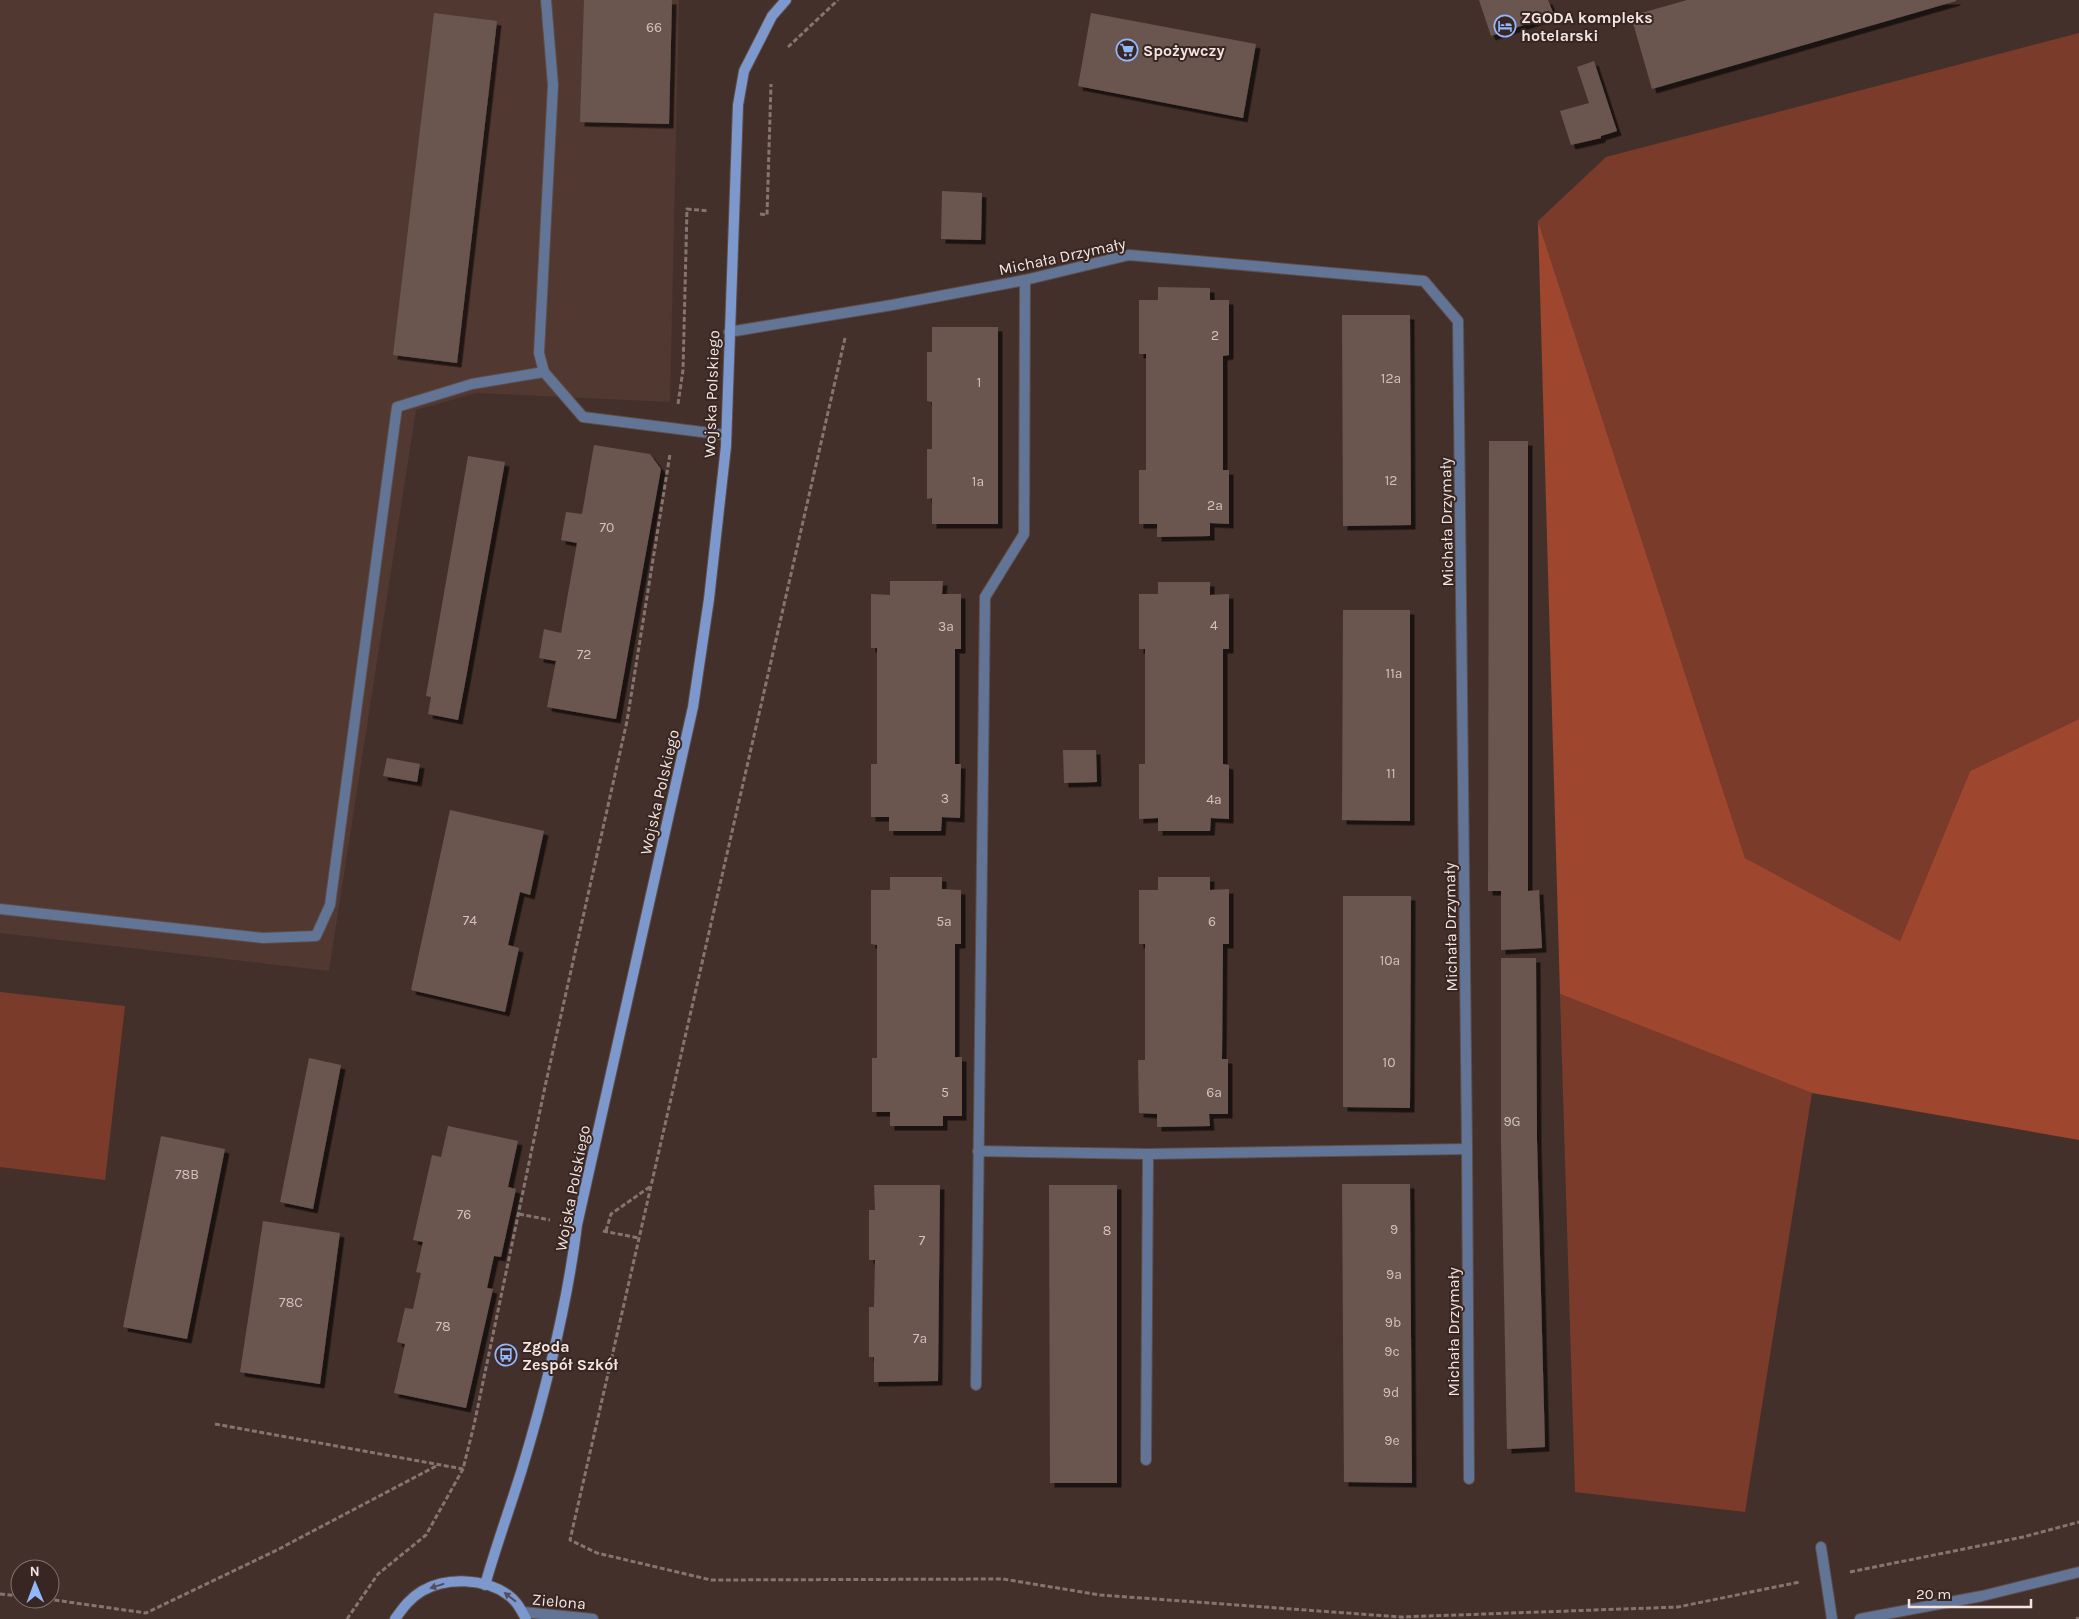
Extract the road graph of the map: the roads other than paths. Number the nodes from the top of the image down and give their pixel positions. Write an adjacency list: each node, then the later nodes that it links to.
1 (546, 0): 5 (street)
2 (786, 0): 4 (street, Wojska Polskiego)
3 (1025, 280): 4 (street, Michała Drzymały); 8 (street, Michała Drzymały); 9 (street)
4 (729, 332): 6 (street, Wojska Polskiego)
5 (544, 372): 6 (street); 7 (street)
6 (726, 436): 16 (street, Wojska Polskiego)
7 (0, 909)
8 (1467, 1149): 10 (street); 13 (street, Michała Drzymały)
9 (978, 1151): 10 (street); 11 (street)
10 (1148, 1154): 12 (street)
11 (976, 1384)
12 (1146, 1460)
13 (1469, 1479)
14 (1821, 1547): 20 (street)
15 (2079, 1572): 21 (street)
16 (485, 1585): 17 (street, one-way to 16); 18 (street, one-way to 18)
17 (525, 1616): 19 (street, Zielona)
18 (395, 1619)
19 (593, 1619)
20 (1832, 1619)
21 (1860, 1619)

